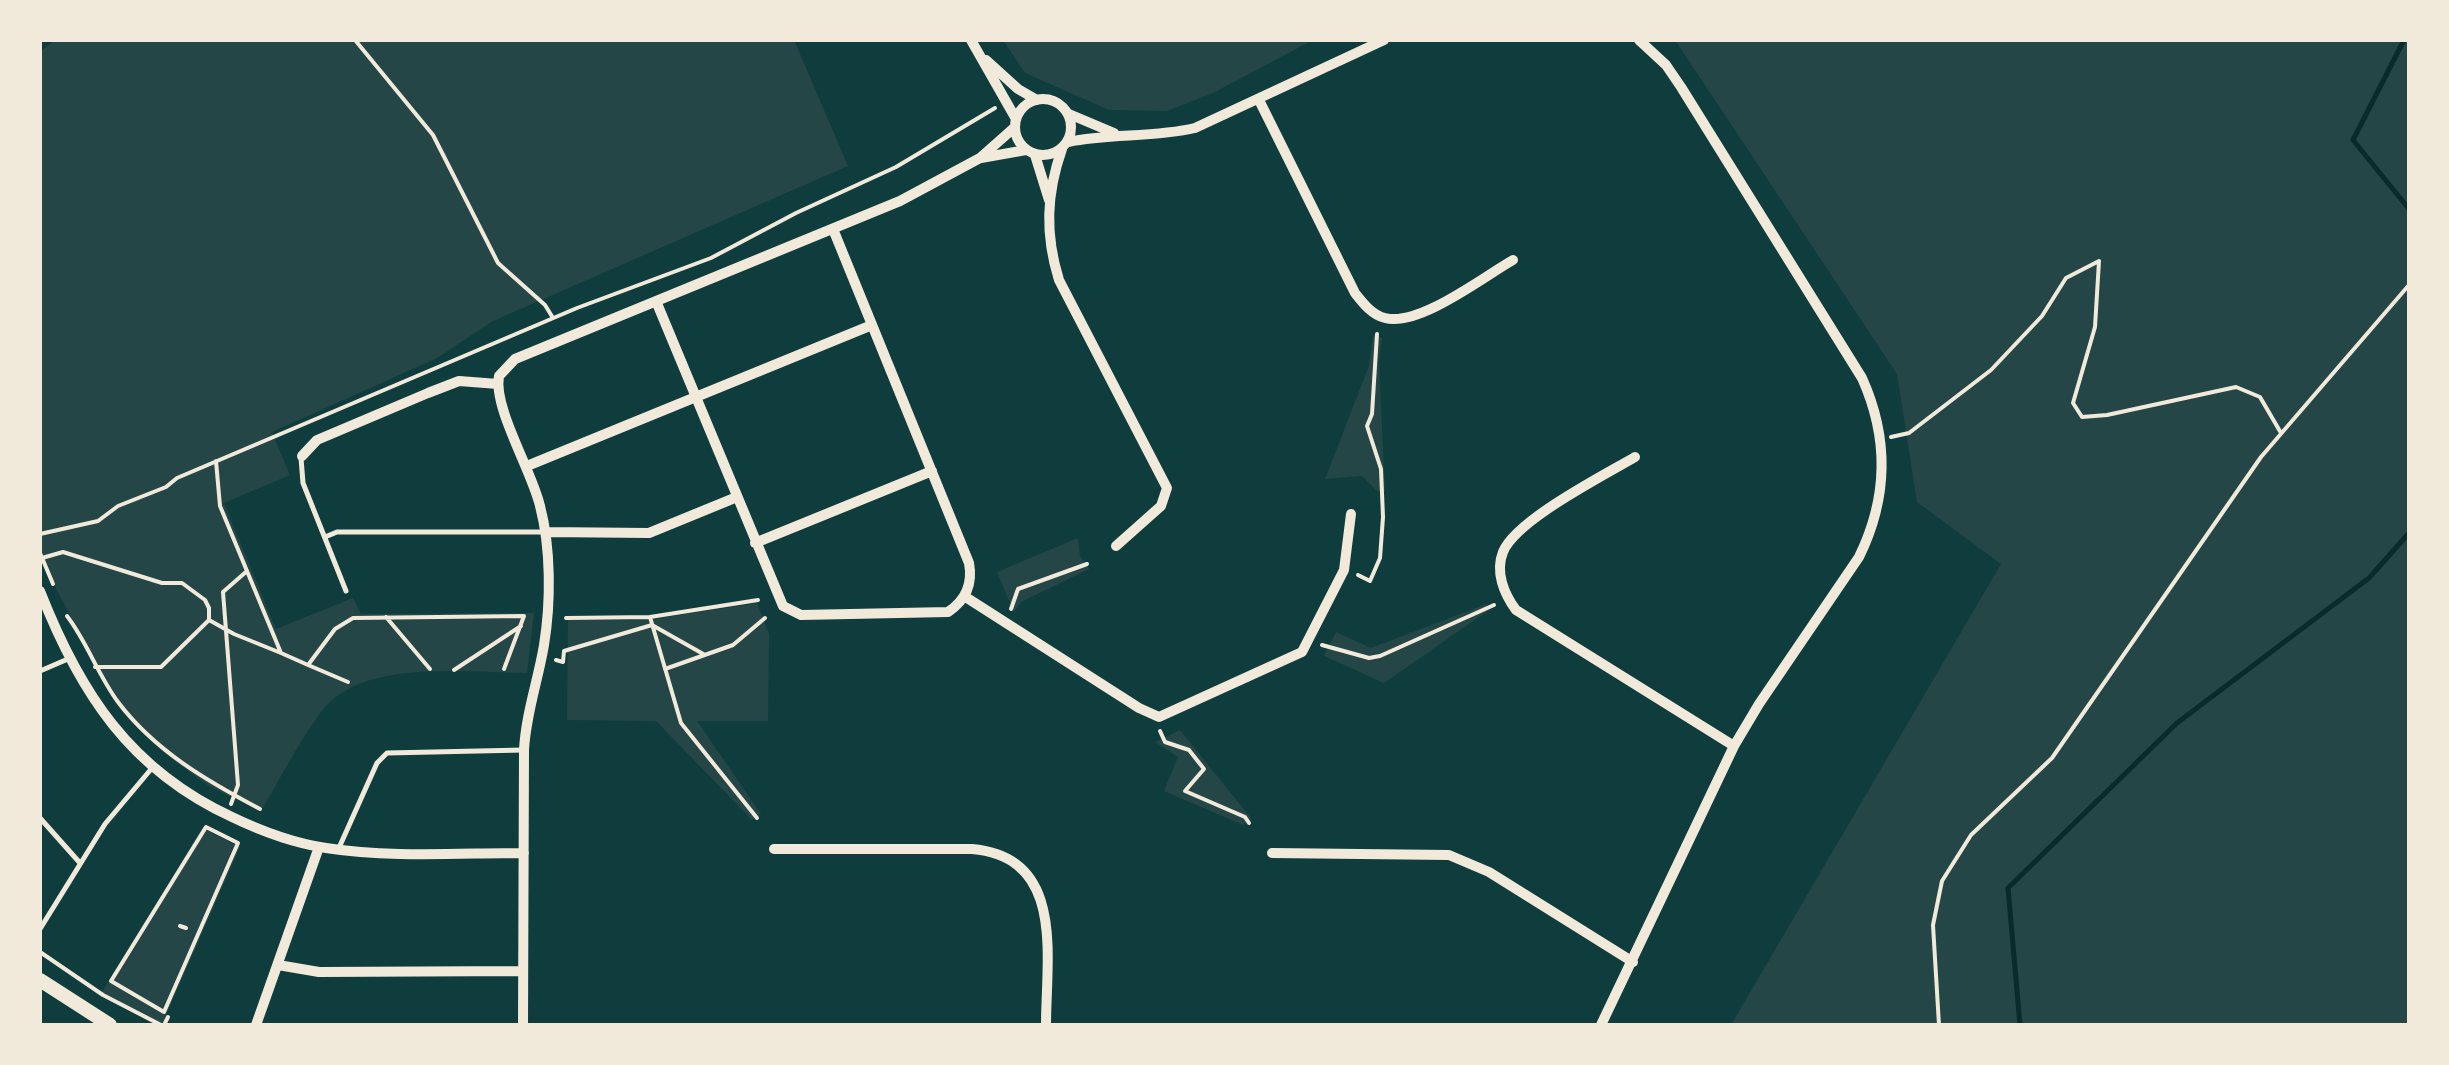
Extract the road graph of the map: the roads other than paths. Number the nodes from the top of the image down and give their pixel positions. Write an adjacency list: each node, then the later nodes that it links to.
1 (971, 40): 4 (street)
2 (1384, 40): 6 (street)
3 (1639, 40): 35 (street)
4 (981, 56): 5 (street); 8 (street)
5 (1037, 100): 7 (street); 8 (street)
6 (1258, 100): 9 (street); 15 (street)
7 (1069, 114): 9 (street); 10 (street)
8 (1016, 123): 11 (street); 12 (street)
9 (1124, 136): 10 (street)
10 (1065, 146): 11 (street); 13 (street)
11 (1031, 152): 12 (street); 13 (street)
12 (980, 158): 14 (street)
13 (1049, 201): 29 (street)
14 (833, 229): 16 (street); 17 (street)
15 (1513, 260)
16 (656, 301): 18 (street); 19 (street)
17 (872, 325): 19 (street); 23 (street)
18 (498, 384): 20 (street); 22 (street)
19 (696, 396): 22 (street); 24 (street)
20 (302, 456): 27 (lane)
21 (1635, 457): 35 (street)
22 (527, 466): 26 (street)
23 (932, 472): 28 (street); 32 (street)
24 (737, 497): 26 (street); 28 (street)
25 (1351, 514): 32 (street)
26 (545, 532): 27 (lane); 36 (street)
27 (325, 536): 31 (lane)
28 (755, 543): 32 (street)
29 (1116, 546)
30 (40, 591): 33 (street)
31 (346, 592)
32 (964, 596)
33 (68, 659): 34 (lane); 37 (street)
34 (40, 671)
35 (1734, 746): 46 (street)
36 (524, 750): 41 (lane); 42 (street)
37 (152, 768): 39 (street); 44 (lane)
38 (40, 818): 44 (lane)
39 (319, 847): 41 (street); 47 (street)
40 (774, 849): 53 (street)
41 (338, 850): 42 (street)
42 (524, 853): 48 (street)
43 (1272, 853): 46 (street)
44 (80, 863): 45 (lane)
45 (40, 929)
46 (1633, 962): 54 (street)
47 (278, 965): 48 (street); 51 (street)
48 (523, 970): 52 (street)
49 (40, 980): 50 (street)
50 (110, 1025)
51 (256, 1025)
52 (523, 1025)
53 (1046, 1025)
54 (1601, 1025)

